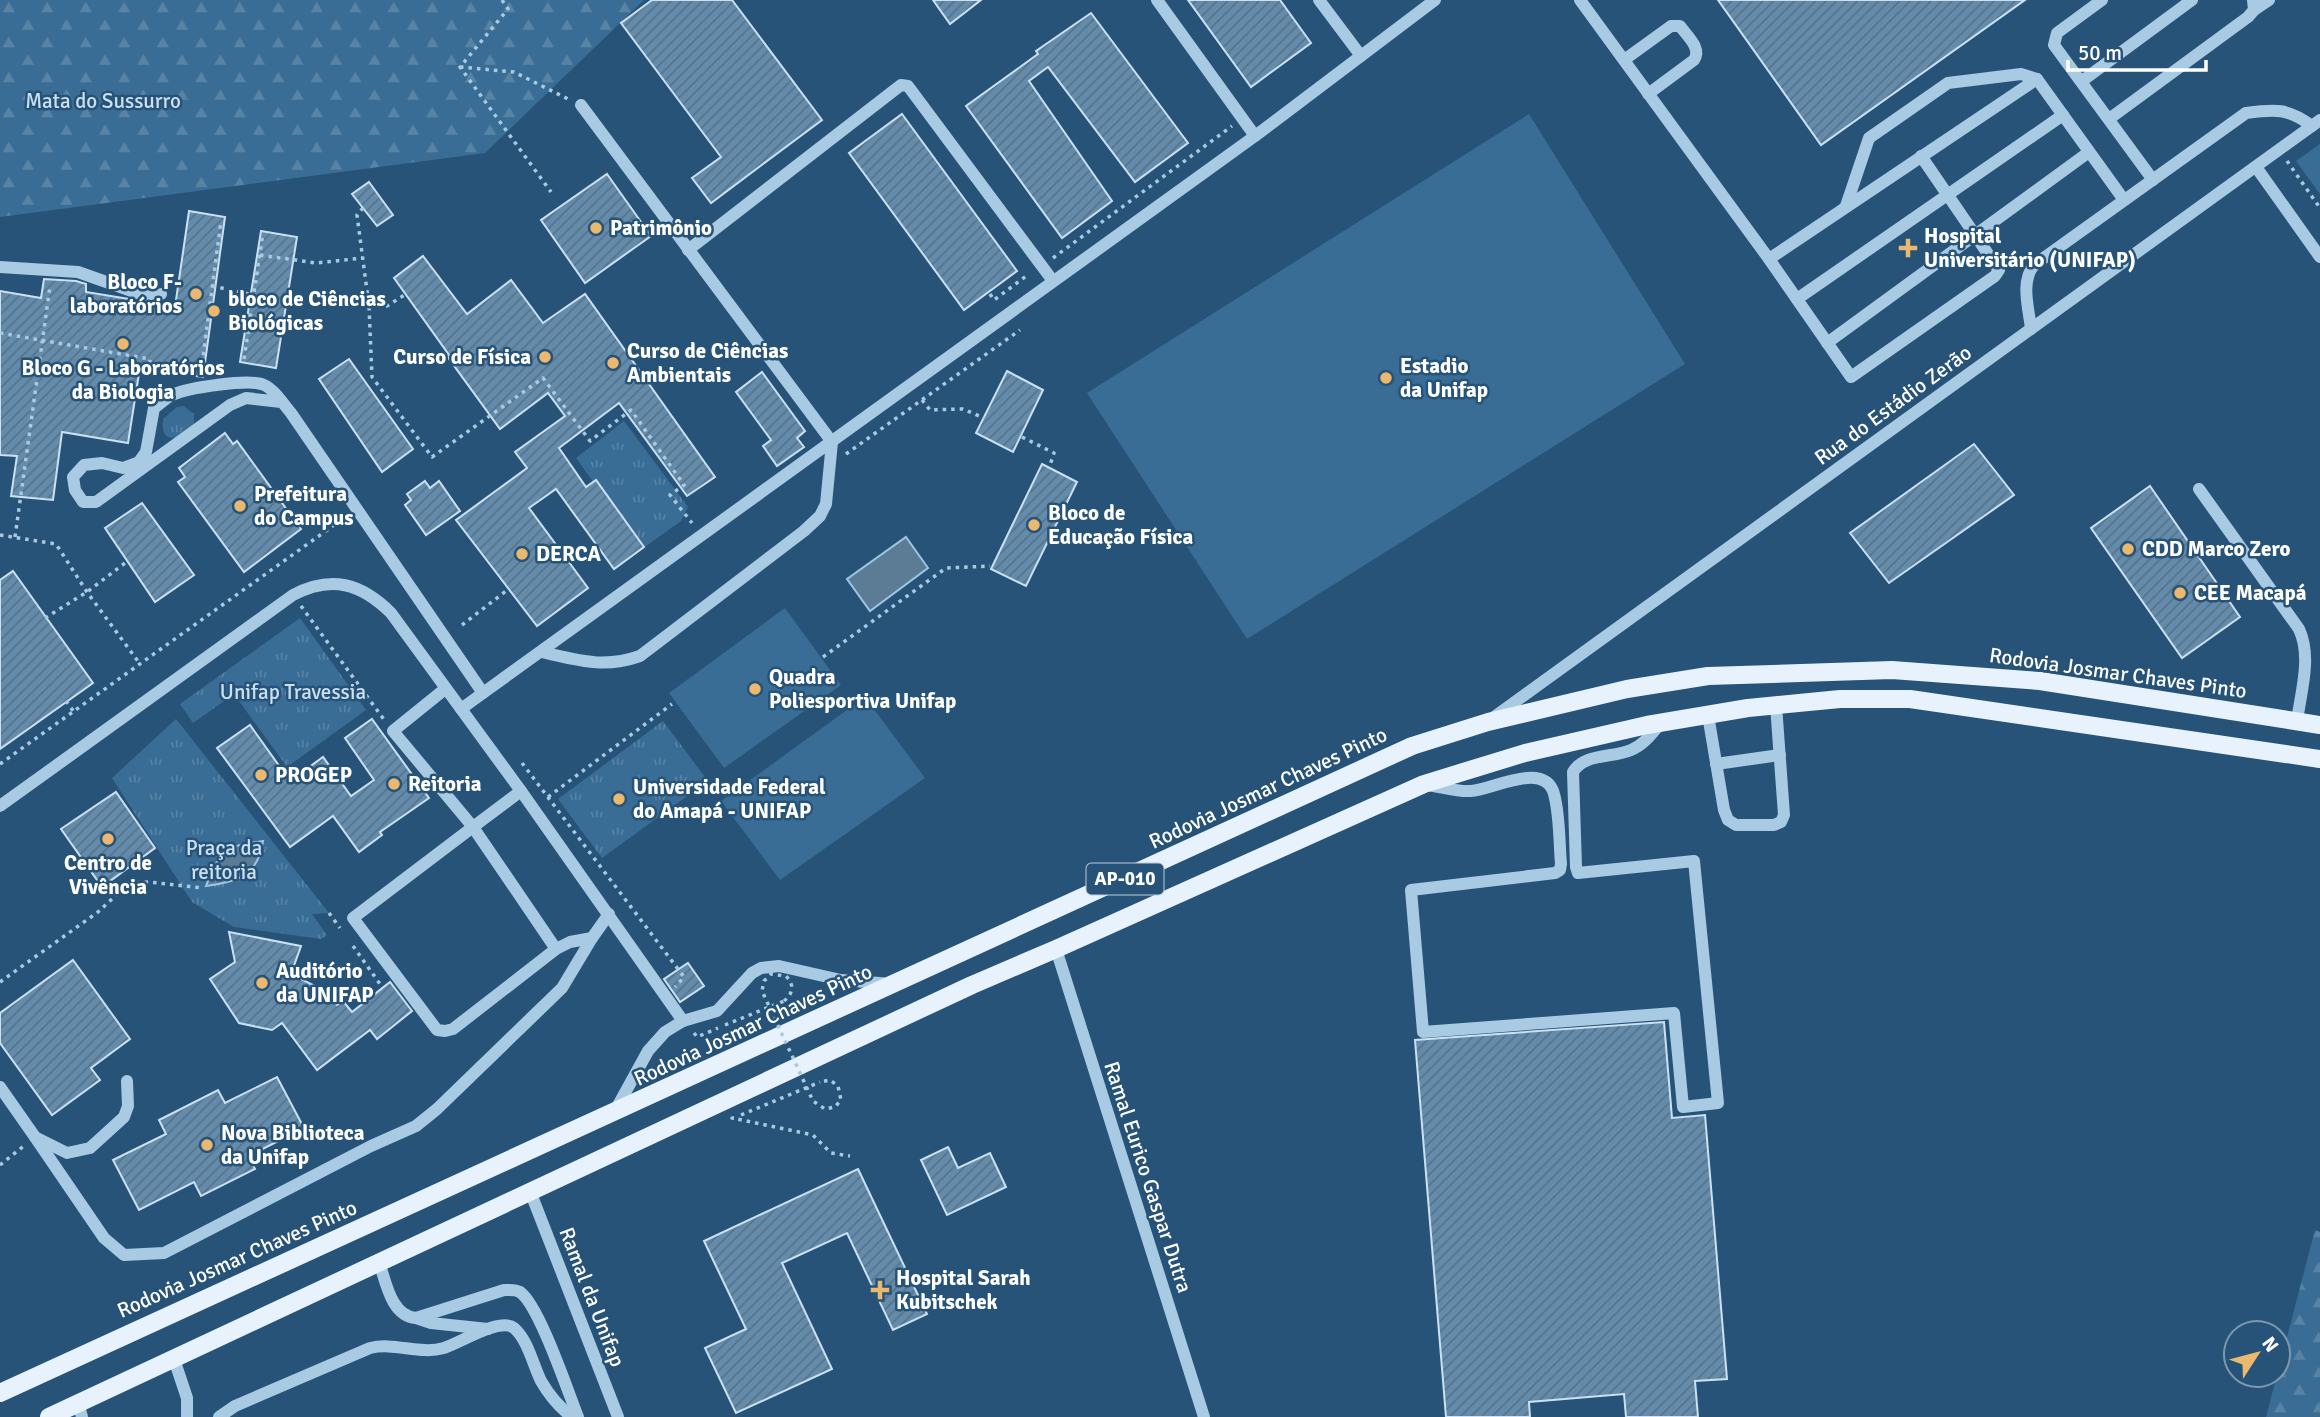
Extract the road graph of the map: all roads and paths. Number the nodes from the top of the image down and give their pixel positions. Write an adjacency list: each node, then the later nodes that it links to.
1 (502, 0): 12 (path)
2 (1157, 0): 21 (street)
3 (1319, 0): 10 (street)
4 (1435, 0): 10 (street)
5 (1580, 0): 11 (street)
6 (2102, 0): 14 (street)
7 (2192, 0): 14 (street)
8 (2269, 0): 9 (street)
9 (2254, 5): 18 (street)
10 (1361, 56): 21 (street)
11 (1624, 60): 15 (street); 15 (street)
12 (460, 67): 16 (path); 27 (path)
13 (2037, 79): 17 (street); 23 (street); 30 (street)
14 (2082, 81): 18 (street)
15 (1648, 94): 41 (street)
16 (581, 105): 36 (street)
17 (2063, 115): 22 (street); 28 (street)
18 (2109, 118): 26 (street)
19 (2316, 123): 25 (street, Rua do Estádio Zerão); 26 (street)
20 (1234, 124): 40 (path)
21 (1255, 136): 45 (street)
22 (2089, 152): 29 (street); 35 (street)
23 (1921, 156): 28 (street); 30 (street)
24 (2283, 156): 32 (path)
25 (2256, 167): 38 (street); 53 (street, Rua do Estádio Zerão)
26 (2153, 180): 29 (street)
27 (551, 192)
28 (1948, 195): 35 (street); 51 (street)
29 (2124, 200): 53 (street)
30 (1846, 206): 41 (street)
31 (363, 208): 39 (path)
32 (2320, 208)
33 (221, 220): 46 (path)
34 (263, 233): 37 (path)
35 (1976, 234): 57 (street); 57 (street)
36 (688, 250): 45 (street); 65 (street)
37 (260, 255): 39 (path); 50 (path)
38 (2320, 257)
39 (363, 258): 52 (path)
40 (1053, 258)
41 (1769, 259): 51 (street)
42 (0, 267): 47 (street)
43 (1031, 273): 49 (path)
44 (52, 275): 56 (path)
45 (1053, 281): 65 (street)
46 (212, 286): 50 (path); 60 (path)
47 (161, 294)
48 (406, 294): 52 (path)
49 (990, 294)
50 (254, 295): 58 (path)
51 (1797, 299): 57 (street)
52 (369, 306): 69 (path)
53 (2031, 329): 90 (street, Rua do Estádio Zerão)
54 (1020, 330): 61 (path)
55 (0, 334): 56 (path)
56 (42, 341): 59 (path); 71 (path)
57 (1827, 343)
58 (244, 359)
59 (189, 375)
60 (201, 376)
61 (922, 400): 63 (path); 66 (path)
62 (281, 402): 62 (street); 82 (street)
63 (984, 418)
64 (1022, 437): 67 (path)
65 (832, 442): 79 (street); 79 (street)
66 (846, 454)
67 (1050, 465)
68 (2199, 489): 89 (street)
69 (694, 525)
70 (0, 535): 71 (path)
71 (15, 537): 75 (path)
72 (125, 563): 75 (path)
73 (990, 566): 80 (path)
74 (506, 591): 78 (path)
75 (87, 592): 77 (path); 87 (path)
76 (293, 595): 81 (street); 93 (path); 101 (street)
77 (45, 618)
78 (462, 625)
79 (541, 652): 82 (street)
80 (823, 657)
81 (445, 689): 86 (street); 93 (street)
82 (482, 693): 86 (street)
83 (66, 701): 87 (path)
84 (672, 704): 100 (path)
85 (1776, 705): 88 (main road, AP-010); 94 (street); 95 (main road, AP-010)
86 (461, 709): 99 (street)
87 (74, 712): 96 (path)
88 (1708, 715): 91 (main road, AP-010); 97 (street)
89 (2297, 721): 90 (main road, Rodovia Josmar Chaves Pinto / AP-010); 92 (main road, Rodovia Josmar Chaves Pinto / AP-010)
90 (1488, 722): 113 (main road, Rodovia Josmar Chaves Pinto / AP-010)
91 (1661, 722): 98 (main road, AP-010); 98 (street)
92 (2320, 725)
93 (393, 731): 102 (street)
94 (1780, 755): 97 (street); 97 (street)
95 (2320, 759)
96 (0, 764)
97 (1716, 764)
98 (1424, 784): 110 (main road, AP-010)
99 (521, 791): 102 (street); 105 (street)
100 (548, 797)
101 (0, 806)
102 (472, 827): 109 (street); 109 (street)
103 (203, 888): 111 (path)
104 (329, 913): 106 (path)
105 (609, 914): 107 (street); 114 (street)
106 (344, 935)
107 (592, 938): 109 (street); 118 (street)
108 (352, 945): 112 (path)
109 (556, 948)
110 (1056, 949): 121 (main road, AP-010); 134 (street, Ramal Eurico Gaspar Dutra)
111 (0, 982)
112 (380, 984)
113 (896, 984): 114 (street); 117 (main road, Rodovia Josmar Chaves Pinto / AP-010)
114 (683, 1021): 117 (street); 119 (path, bridge)
115 (127, 1081): 118 (street)
116 (0, 1087): 118 (street)
117 (614, 1113): 126 (main road, Rodovia Josmar Chaves Pinto / AP-010)
118 (35, 1137): 120 (path)
119 (850, 1156)
120 (0, 1165)
121 (530, 1191): 122 (main road, AP-010); 133 (street, Ramal da Unifap)
122 (379, 1262): 123 (street); 125 (main road, AP-010)
123 (416, 1318): 124 (street); 132 (street)
124 (489, 1329): 130 (street); 131 (street)
125 (174, 1359): 127 (main road, AP-010); 129 (street)
126 (0, 1393)
127 (80, 1410): 128 (main road, AP-010)
128 (49, 1417)
129 (187, 1417)
130 (219, 1417)
131 (572, 1417)
132 (578, 1417)
133 (618, 1417)
134 (1204, 1417)

